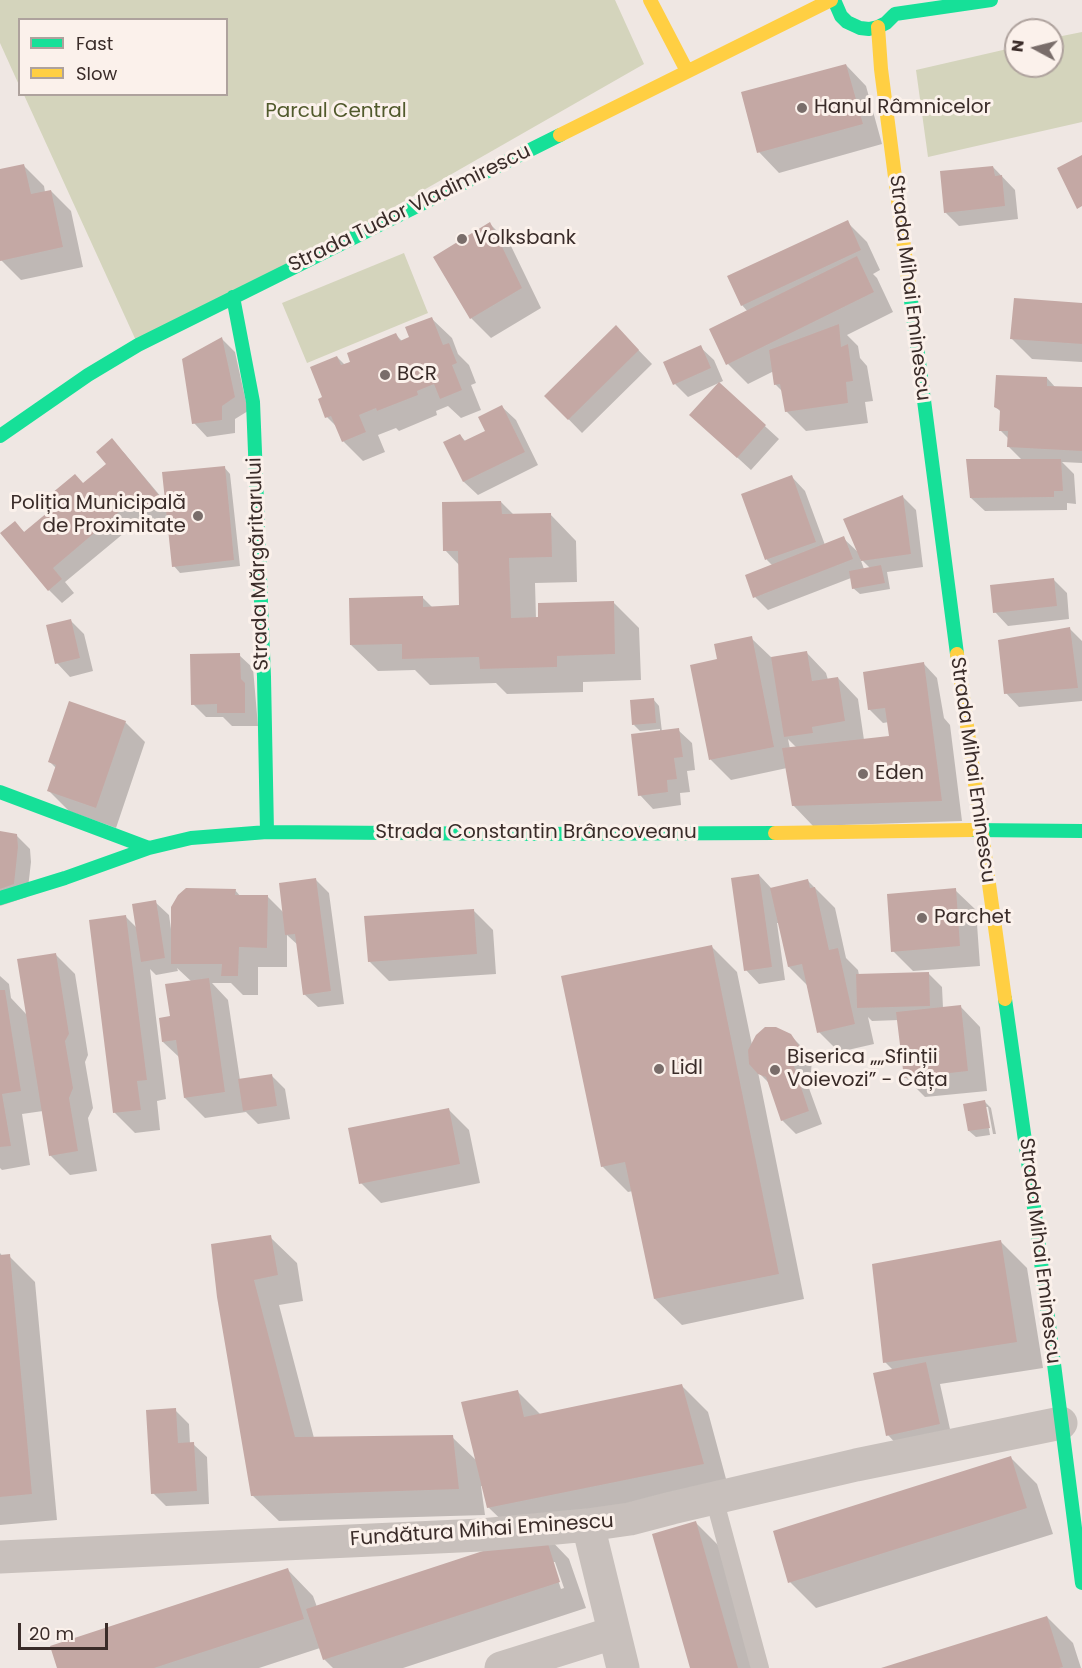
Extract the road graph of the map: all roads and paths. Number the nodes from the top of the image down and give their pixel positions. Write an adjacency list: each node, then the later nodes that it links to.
1 (650, 0): 7 (street)
2 (832, 0): 6 (street, Strada Tudor Vladimirescu); 7 (street, Strada Tudor Vladimirescu)
3 (901, 0): 5 (street)
4 (991, 0): 5 (street)
5 (896, 14): 6 (street)
6 (878, 27): 11 (street, Strada Mihai Eminescu)
7 (687, 71): 8 (street, Strada Tudor Vladimirescu)
8 (233, 297): 9 (street, Strada Tudor Vladimirescu); 13 (street, Strada Mărgăritarului)
9 (0, 436)
10 (0, 792): 14 (street)
11 (980, 830): 12 (street, Strada Constantin Brâncoveanu); 13 (street, Strada Constantin Brâncoveanu); 16 (street, Strada Mihai Eminescu)
12 (1082, 831)
13 (267, 832): 14 (street, Strada Constantin Brâncoveanu)
14 (149, 848): 15 (street, Strada Constantin Brâncoveanu)
15 (0, 898)
16 (1061, 1423): 17 (street, Fundătura Mihai Eminescu); 20 (street, Strada Mihai Eminescu)
17 (714, 1498): 18 (street, Fundătura Mihai Eminescu); 24 (lane)
18 (588, 1525): 19 (street, Fundătura Mihai Eminescu); 21 (street)
19 (0, 1557)
20 (1082, 1583)
21 (613, 1633): 22 (street); 23 (street)
22 (501, 1668)
23 (622, 1668)
24 (760, 1668)

